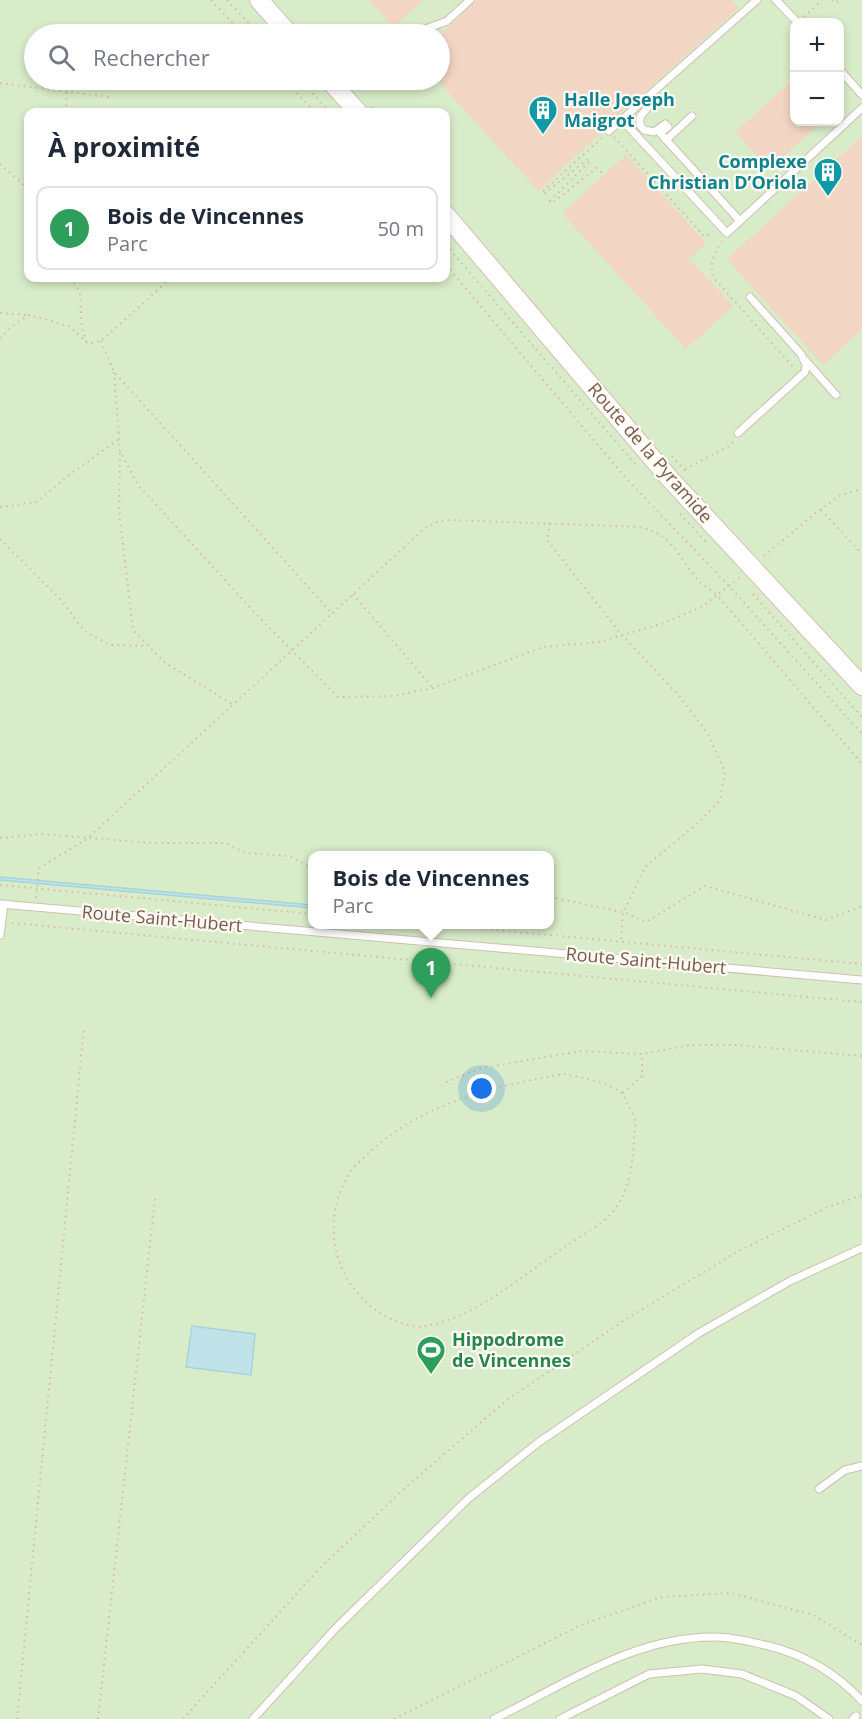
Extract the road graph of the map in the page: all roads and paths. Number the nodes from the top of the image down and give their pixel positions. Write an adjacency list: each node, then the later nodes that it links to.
1 (211, 0): 12 (path)
2 (227, 0): 13 (path)
3 (259, 0): 14 (street)
4 (470, 0): 15 (lane)
5 (757, 0): 33 (lane)
6 (776, 0): 10 (lane)
7 (822, 0): 11 (path)
8 (832, 0): 9 (path)
9 (839, 0)
10 (793, 18)
11 (802, 18)
12 (234, 24)
13 (250, 24)
14 (280, 24)
15 (439, 24)
16 (842, 72): 24 (lane)
17 (0, 83): 18 (path)
18 (24, 86)
19 (59, 90): 23 (path)
20 (294, 90): 28 (path)
21 (309, 90): 29 (path)
22 (338, 90): 30 (street)
23 (67, 91): 25 (path); 27 (path)
24 (862, 95)
25 (109, 97)
26 (649, 106): 35 (lane)
27 (66, 108)
28 (311, 108)
29 (326, 108)
30 (354, 108)
31 (862, 108): 42 (lane)
32 (692, 116): 35 (lane)
33 (623, 121): 34 (lane); 43 (lane)
34 (609, 131): 36 (path); 43 (path)
35 (666, 140): 42 (lane)
36 (584, 154): 37 (path); 37 (path)
37 (588, 159): 39 (path)
38 (0, 164): 40 (path)
39 (604, 175)
40 (24, 185)
41 (452, 211): 62 (street, Route de la Pyramide)
42 (740, 221): 43 (lane)
43 (719, 225)
44 (450, 250): 61 (path, Route de la Pyramide)
45 (450, 270): 76 (path)
46 (73, 282): 53 (path)
47 (167, 282): 52 (path)
48 (750, 297): 54 (lane)
49 (0, 312): 50 (path)
50 (30, 315): 51 (path); 53 (path)
51 (0, 338)
52 (101, 341): 53 (path); 55 (path)
53 (88, 345)
54 (804, 359): 56 (lane); 57 (lane)
55 (114, 372): 58 (path); 80 (path)
56 (836, 395)
57 (738, 433): 62 (path)
58 (119, 439): 59 (path); 65 (path)
59 (120, 451): 82 (path); 83 (path)
60 (669, 452): 62 (path)
61 (636, 465)
62 (677, 474): 63 (path); 84 (street, Route de la Pyramide)
63 (692, 478)
64 (862, 489): 67 (path)
65 (0, 507)
66 (674, 508): 70 (path, Route de la Pyramide)
67 (821, 510): 71 (path); 72 (path)
68 (550, 523): 78 (path); 79 (path); 81 (path)
69 (0, 539): 82 (path)
70 (711, 548)
71 (862, 554)
72 (760, 561)
73 (733, 571): 75 (path)
74 (743, 575): 75 (path)
75 (740, 578): 76 (path)
76 (729, 586): 79 (path); 88 (path)
77 (748, 587): 87 (path)
78 (353, 594): 80 (path); 85 (path)
79 (717, 595): 81 (path); 89 (path)
80 (332, 613): 83 (path)
81 (621, 634): 85 (path); 98 (path)
82 (148, 646): 86 (path)
83 (291, 650): 85 (path); 86 (path)
84 (862, 686)
85 (433, 688)
86 (232, 704): 91 (path)
87 (862, 717)
88 (862, 734)
89 (862, 764)
90 (0, 838): 91 (path)
91 (87, 839): 92 (path); 94 (path)
92 (308, 866)
93 (0, 885): 94 (path)
94 (37, 887): 99 (path)
95 (554, 898): 98 (path)
96 (2, 904): 100 (lane); 105 (lane, Route Saint-Hubert)
97 (862, 906): 98 (path)
98 (623, 912): 103 (path)
99 (308, 914)
100 (3, 922): 102 (lane); 106 (path)
101 (490, 929): 103 (path)
102 (0, 934)
103 (621, 942): 104 (path)
104 (862, 964)
105 (862, 980)
106 (862, 1002)
107 (84, 1027): 119 (path)
108 (642, 1054): 109 (path); 110 (path); 111 (path)
109 (862, 1056)
110 (446, 1082)
111 (622, 1093): 111 (path)
112 (862, 1195): 121 (path)
113 (155, 1199): 120 (path)
114 (862, 1248): 122 (lane)
115 (862, 1466): 116 (lane)
116 (819, 1489)
117 (862, 1645): 123 (path)
118 (862, 1701): 124 (lane)
119 (17, 1719)
120 (99, 1719)
121 (183, 1719)
122 (252, 1719)
123 (394, 1719)
124 (494, 1719)
125 (561, 1719): 126 (lane)
126 (829, 1719)

